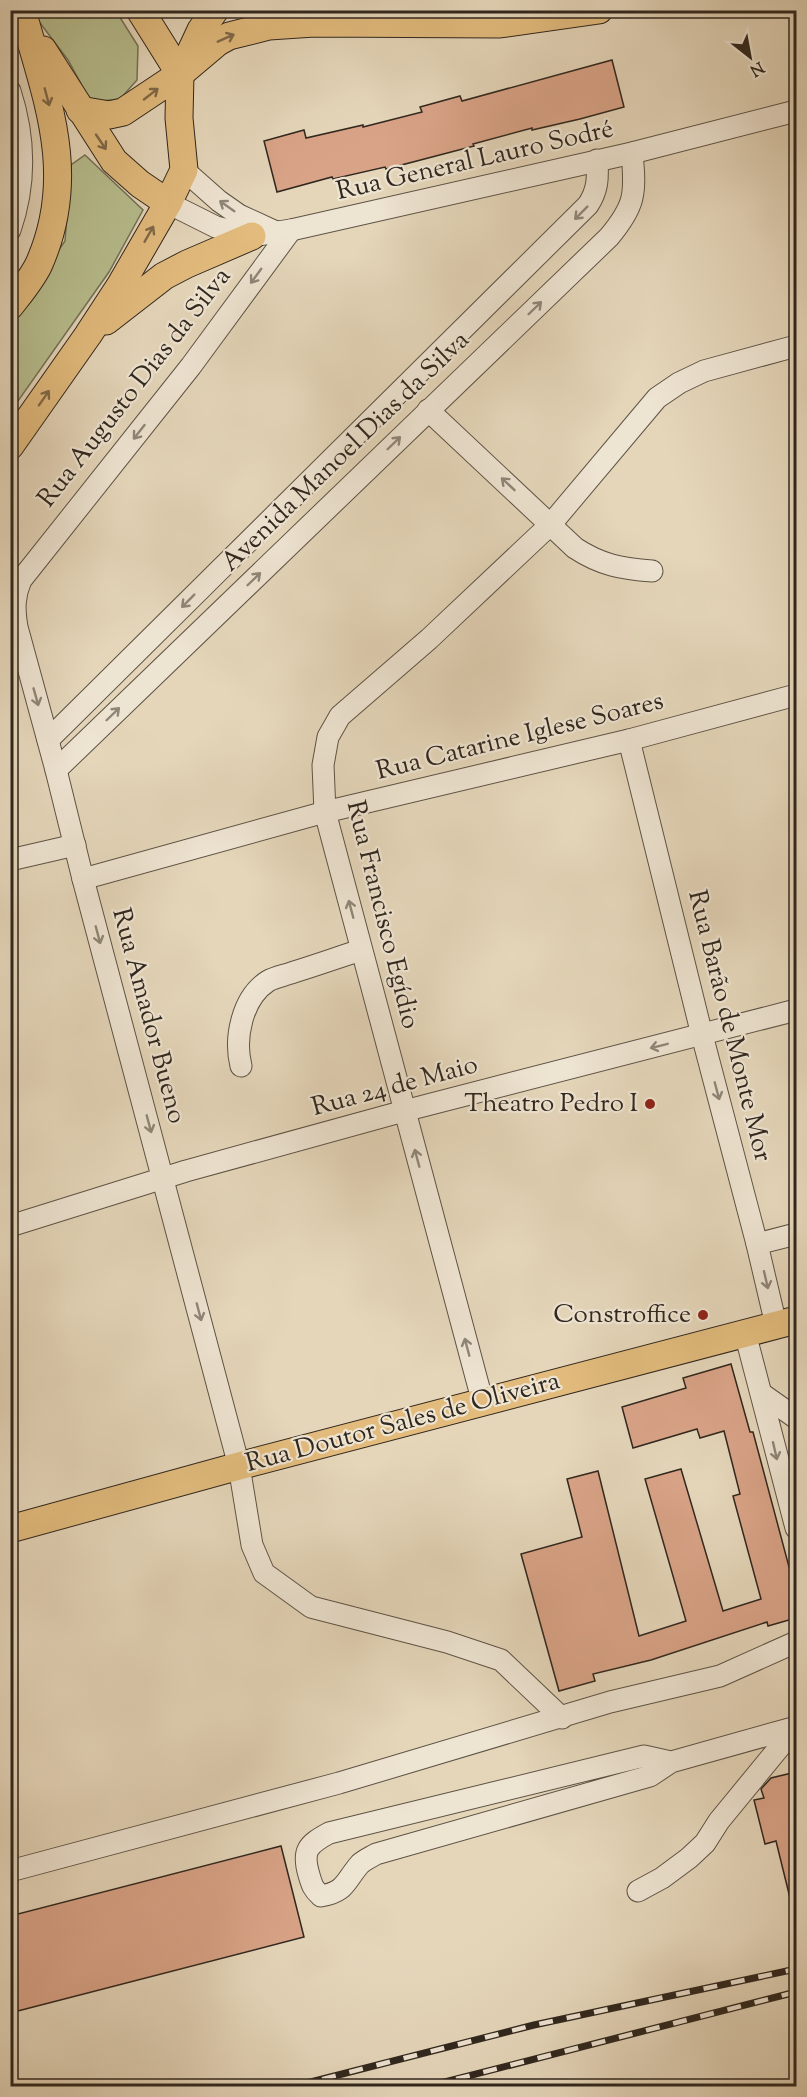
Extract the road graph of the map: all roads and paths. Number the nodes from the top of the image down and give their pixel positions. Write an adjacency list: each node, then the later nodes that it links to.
1 (140, 10): 5 (main road)
2 (215, 10): 5 (main road)
3 (598, 10): 5 (main road, one-way to 3)
4 (21, 16): 7 (main road); 15 (main road, one-way to 15)
5 (180, 74): 7 (main road, one-way to 5); 11 (main road)
6 (10, 91): 13 (street)
7 (80, 110): 12 (main road, one-way to 12)
8 (796, 111): 9 (street, Rua General Lauro Sodré)
9 (632, 153): 10 (street, Rua General Lauro Sodré); 18 (street, Avenida Manoel Dias da Silva, one-way to 9)
10 (597, 160): 14 (street, Rua General Lauro Sodré); 24 (street, Avenida Manoel Dias da Silva, one-way to 24)
11 (184, 170): 12 (main road); 14 (street, one-way to 11)
12 (168, 203): 14 (street, Rua General Lauro Sodré); 16 (main road, one-way to 12)
13 (10, 230)
14 (273, 233): 16 (main road); 22 (street, Rua Augusto Dias da Silva, one-way to 22)
15 (10, 306)
16 (88, 335): 19 (main road, one-way to 16)
17 (796, 346): 20 (street, Rua Francisco Egídio)
18 (428, 410): 20 (street, one-way to 18); 27 (street, Avenida Manoel Dias da Silva, one-way to 18)
19 (10, 446)
20 (550, 524): 21 (street); 29 (street, Rua Francisco Egídio)
21 (652, 571)
22 (21, 580): 26 (street, Rua Amador Bueno, one-way to 26)
23 (796, 695): 25 (street, Rua Catarine Iglese Soares)
24 (64, 724): 26 (street, Avenida Manoel Dias da Silva); 27 (street)
25 (629, 740): 29 (street, Rua Catarine Iglese Soares); 35 (street, Rua Barão de Monte Mor)
26 (48, 741): 28 (street, Rua Amador Bueno)
27 (84, 742): 28 (street, Avenida Manoel Dias da Silva)
28 (56, 770): 30 (street, Rua Amador Bueno)
29 (325, 812): 32 (street, Rua Catarine Iglese Soares); 33 (street, Rua Francisco Egídio, one-way to 29)
30 (75, 845): 31 (street); 32 (street, Rua Amador Bueno)
31 (10, 860)
32 (83, 879): 38 (street, Rua Amador Bueno, one-way to 38)
33 (361, 950): 36 (street); 37 (street, Rua Francisco Egídio)
34 (796, 1010): 35 (street, Rua 24 de Maio)
35 (702, 1035): 37 (street, Rua 24 de Maio, one-way to 37); 41 (street, Rua Barão de Monte Mor, one-way to 41)
36 (241, 1066)
37 (404, 1112): 38 (street, Rua 24 de Maio); 45 (street, Rua Francisco Egídio, one-way to 37)
38 (163, 1178): 39 (street, Rua 24 de Maio); 47 (street, Rua Amador Bueno, one-way to 47)
39 (10, 1226)
40 (796, 1234): 41 (street)
41 (757, 1244): 42 (street, Rua Barão de Monte Mor, one-way to 42)
42 (786, 1323): 43 (main road, Rua Doutor Sales de Oliveira)
43 (745, 1333): 44 (street); 45 (main road, Rua Doutor Sales de Oliveira)
44 (762, 1394): 46 (street); 48 (street, one-way to 48)
45 (483, 1403): 47 (main road, Rua Doutor Sales de Oliveira)
46 (796, 1418)
47 (240, 1466): 49 (main road, Rua Doutor Sales de Oliveira); 51 (street, Rua Amador Bueno)
48 (796, 1528)
49 (10, 1529)
50 (796, 1642): 51 (street)
51 (562, 1718): 54 (street)
52 (796, 1727): 53 (street); 55 (street)
53 (671, 1762): 53 (street)
54 (10, 1871)
55 (638, 1891)

